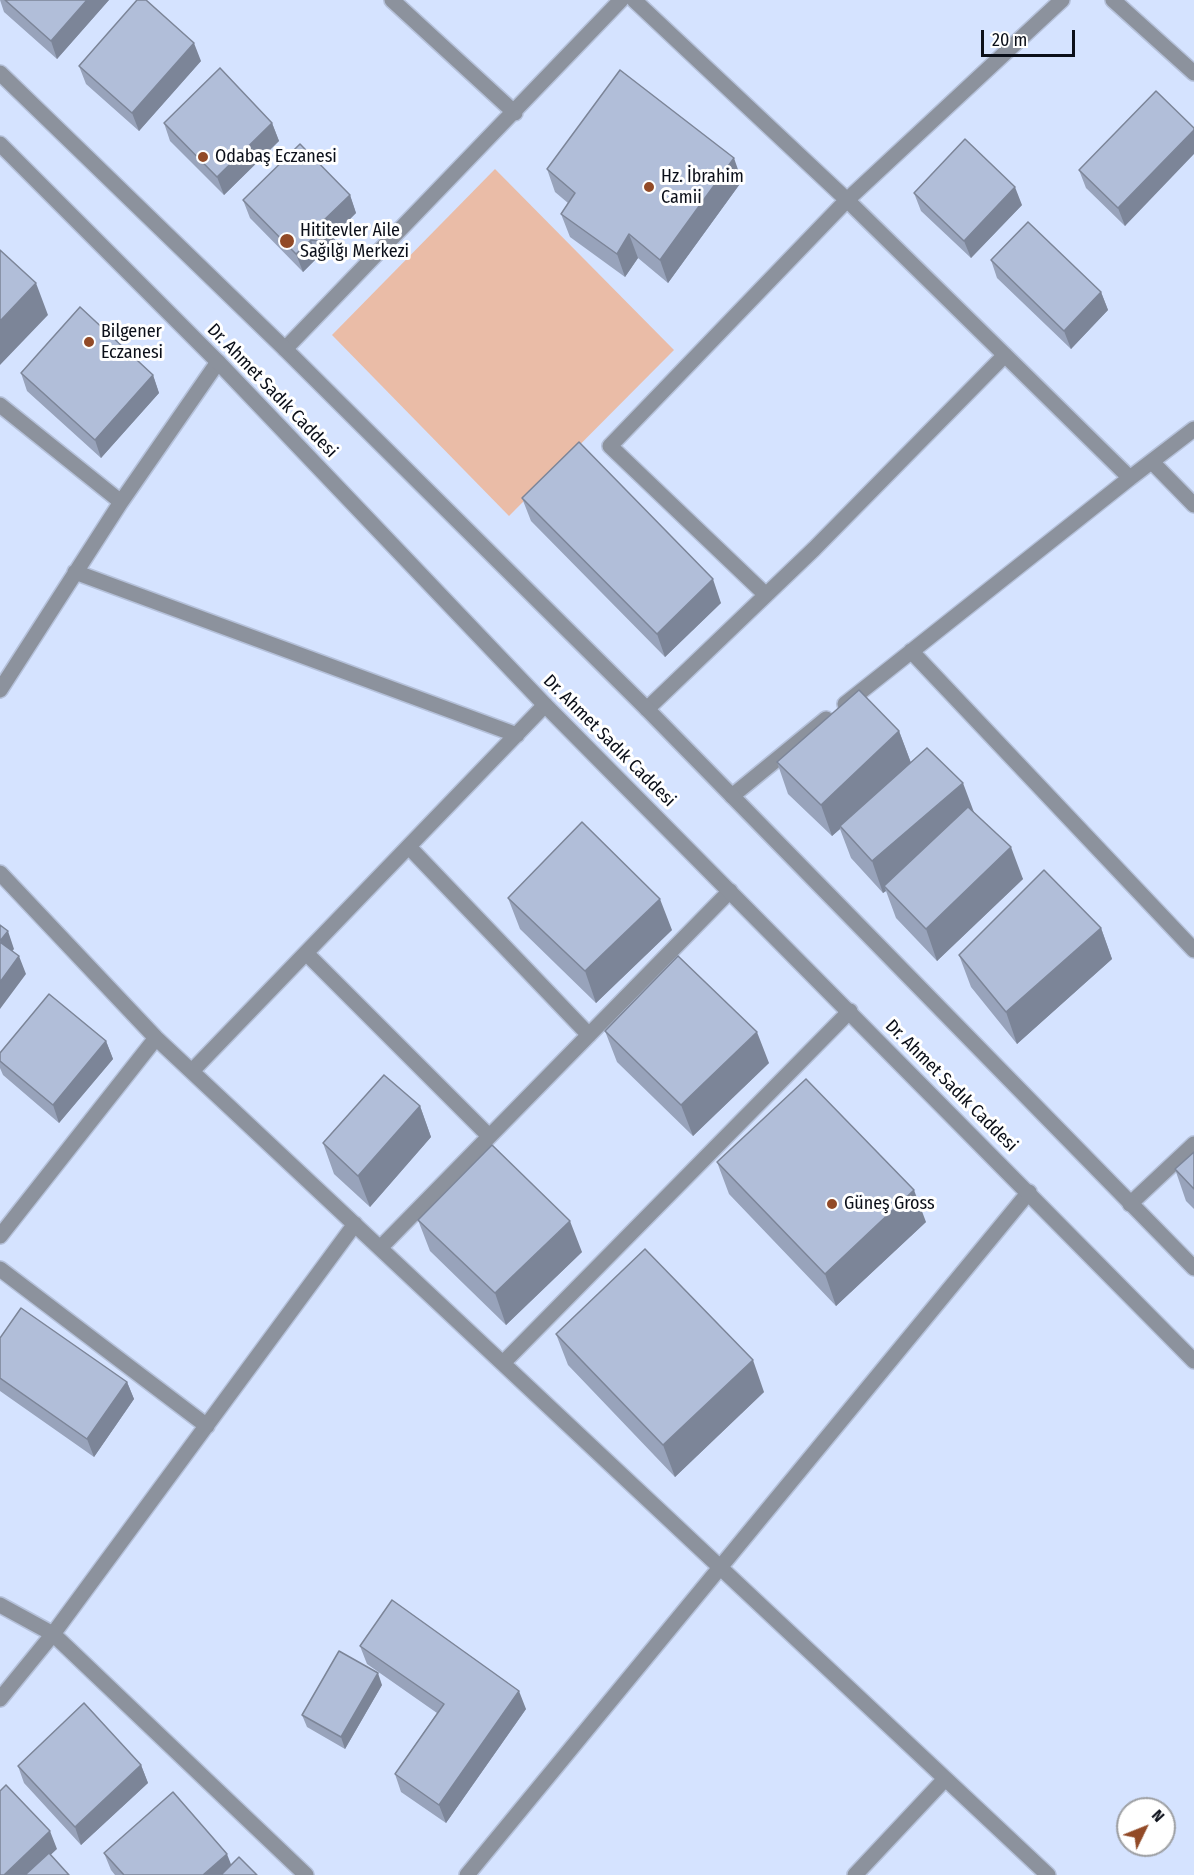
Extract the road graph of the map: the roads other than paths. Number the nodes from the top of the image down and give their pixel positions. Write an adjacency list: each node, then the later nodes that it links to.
1 (392, 0): 8 (street)
2 (621, 0): 8 (street)
3 (634, 0): 10 (street)
4 (1062, 0): 10 (street)
5 (1113, 0): 7 (street)
6 (0, 73): 11 (street, Dr. Ahmet Sadık Caddesi)
7 (1194, 73)
8 (515, 113): 11 (street)
9 (0, 144): 13 (street, Dr. Ahmet Sadık Caddesi)
10 (847, 200): 12 (street); 21 (street)
11 (285, 348): 25 (street, Dr. Ahmet Sadık Caddesi)
12 (1005, 355): 17 (street); 21 (street)
13 (218, 362): 18 (street); 24 (street, Dr. Ahmet Sadık Caddesi)
14 (0, 405): 18 (street)
15 (1194, 429): 16 (street)
16 (1152, 462): 17 (street); 19 (street)
17 (1130, 478): 22 (street)
18 (120, 502): 20 (street)
19 (1194, 505)
20 (75, 572): 23 (street); 26 (street)
21 (765, 595): 25 (street)
22 (911, 651): 27 (street); 31 (street)
23 (1, 687)
24 (545, 705): 26 (street); 30 (street, Dr. Ahmet Sadık Caddesi)
25 (647, 709): 27 (street, Dr. Ahmet Sadık Caddesi)
26 (517, 735): 28 (street)
27 (732, 796): 40 (street, Dr. Ahmet Sadık Caddesi)
28 (409, 847): 32 (street); 34 (street)
29 (0, 873): 35 (street)
30 (730, 891): 33 (street, Dr. Ahmet Sadık Caddesi); 34 (street)
31 (1194, 950)
32 (306, 953): 36 (street); 37 (street)
33 (850, 1011): 39 (street, Dr. Ahmet Sadık Caddesi); 47 (street)
34 (589, 1035): 37 (street)
35 (156, 1038): 36 (street); 42 (street)
36 (192, 1071): 41 (street)
37 (489, 1136): 43 (street)
38 (1194, 1144): 40 (street)
39 (1029, 1192): 46 (street, Dr. Ahmet Sadık Caddesi); 49 (street)
40 (1130, 1204): 44 (street, Dr. Ahmet Sadık Caddesi)
41 (356, 1224): 43 (street); 48 (street)
42 (0, 1236)
43 (380, 1248): 47 (street)
44 (1194, 1268)
45 (0, 1269): 48 (street)
46 (1194, 1361)
47 (503, 1364): 49 (street)
48 (207, 1426): 51 (street)
49 (720, 1567): 53 (street); 55 (street)
50 (0, 1605): 51 (street)
51 (53, 1634): 52 (street); 54 (street)
52 (0, 1699)
53 (945, 1779): 56 (street); 57 (street)
54 (306, 1875)
55 (467, 1875)
56 (855, 1875)
57 (1048, 1875)

